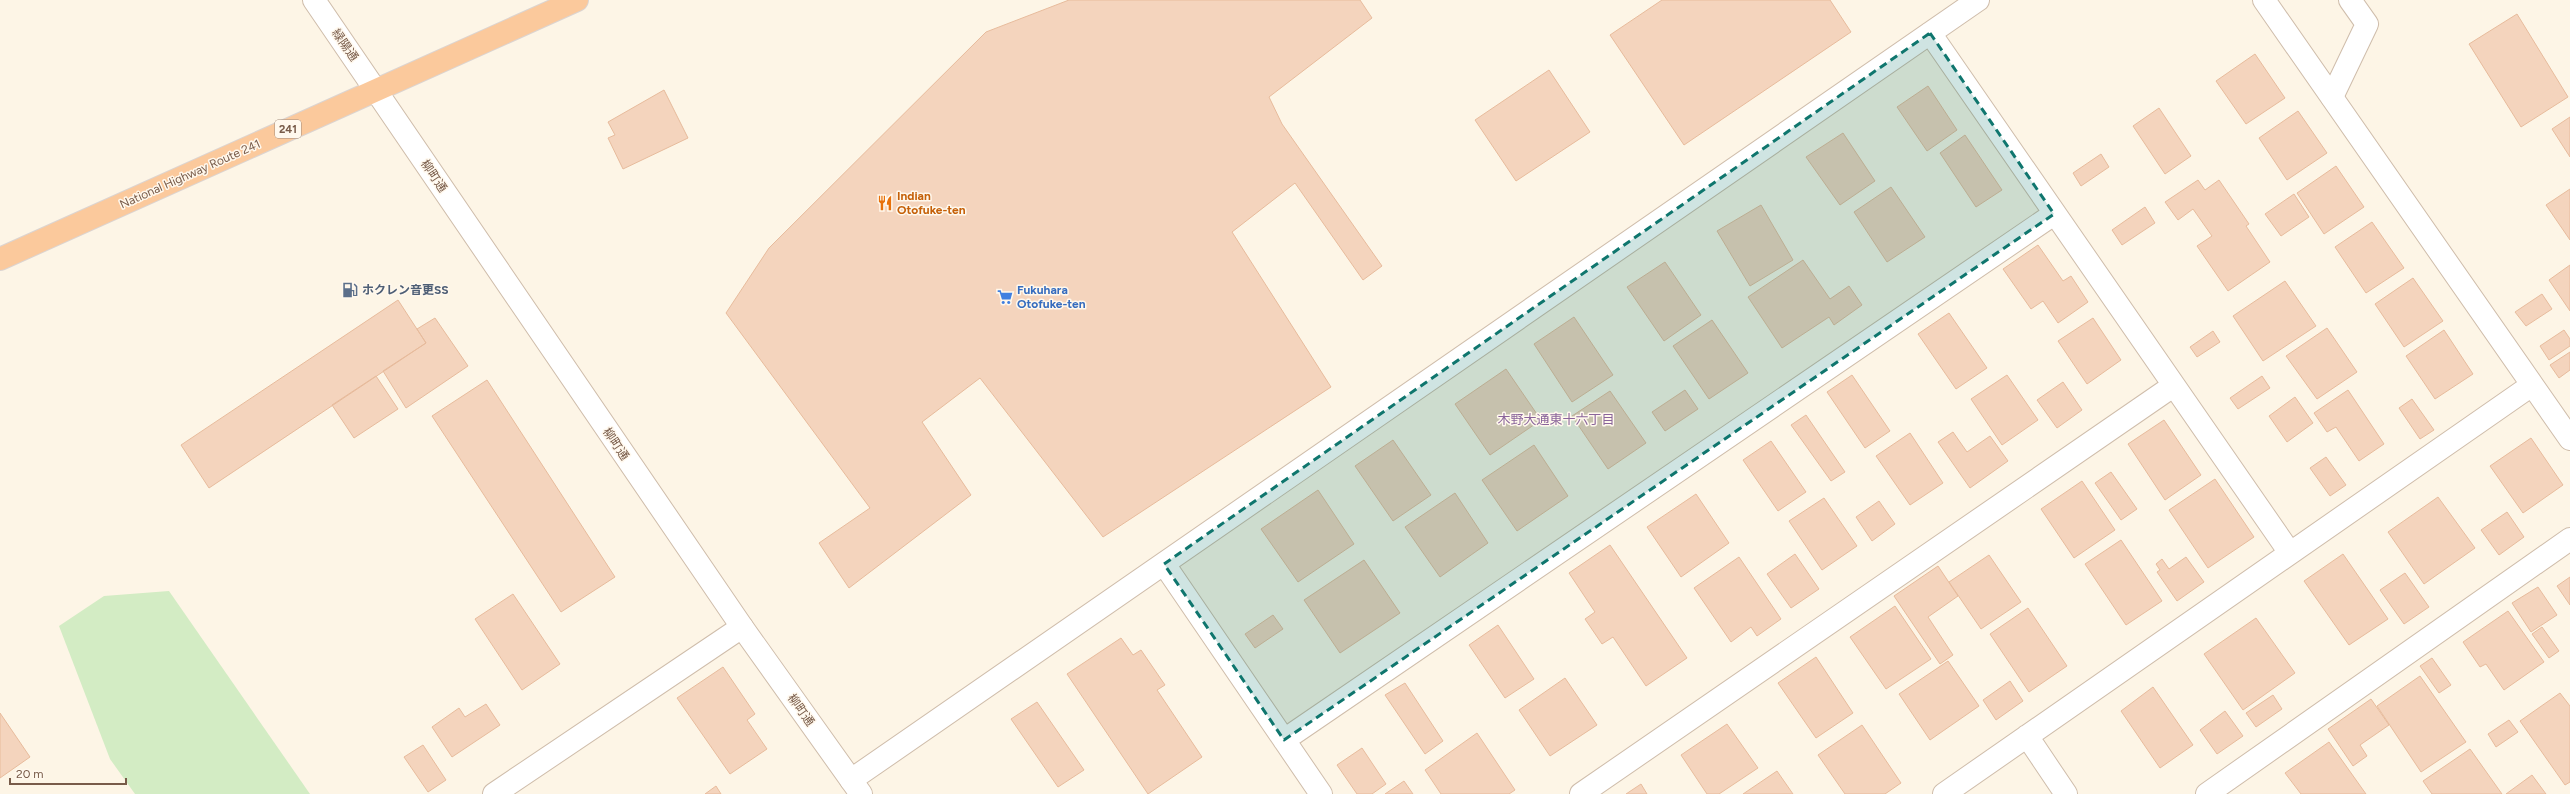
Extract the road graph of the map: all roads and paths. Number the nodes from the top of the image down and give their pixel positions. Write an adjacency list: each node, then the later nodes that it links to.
1 (314, 0): 7 (street, 緑陽通)
2 (577, 0): 7 (highway, National Highway Route 241 / 241)
3 (1978, 0): 6 (street)
4 (2264, 0): 8 (street)
5 (2350, 0): 8 (street)
6 (1930, 33): 9 (street); 16 (street)
7 (376, 90): 10 (highway, National Highway Route 241 / 241); 17 (street, 柳町通)
8 (2332, 97): 11 (street)
9 (2054, 214): 12 (street); 19 (street)
10 (0, 259)
11 (2532, 385): 13 (street); 15 (street)
12 (2173, 386): 15 (street); 23 (street)
13 (2570, 439)
14 (2570, 539): 26 (street)
15 (2290, 553): 18 (street)
16 (1164, 564): 19 (street); 20 (street)
17 (742, 627): 20 (street, 柳町通); 21 (street)
18 (2027, 736): 24 (street); 25 (street)
19 (1284, 740): 22 (street)
20 (856, 787)
21 (506, 791)
22 (1321, 794)
23 (1581, 794)
24 (1944, 794)
25 (2066, 794)
26 (2207, 794)

